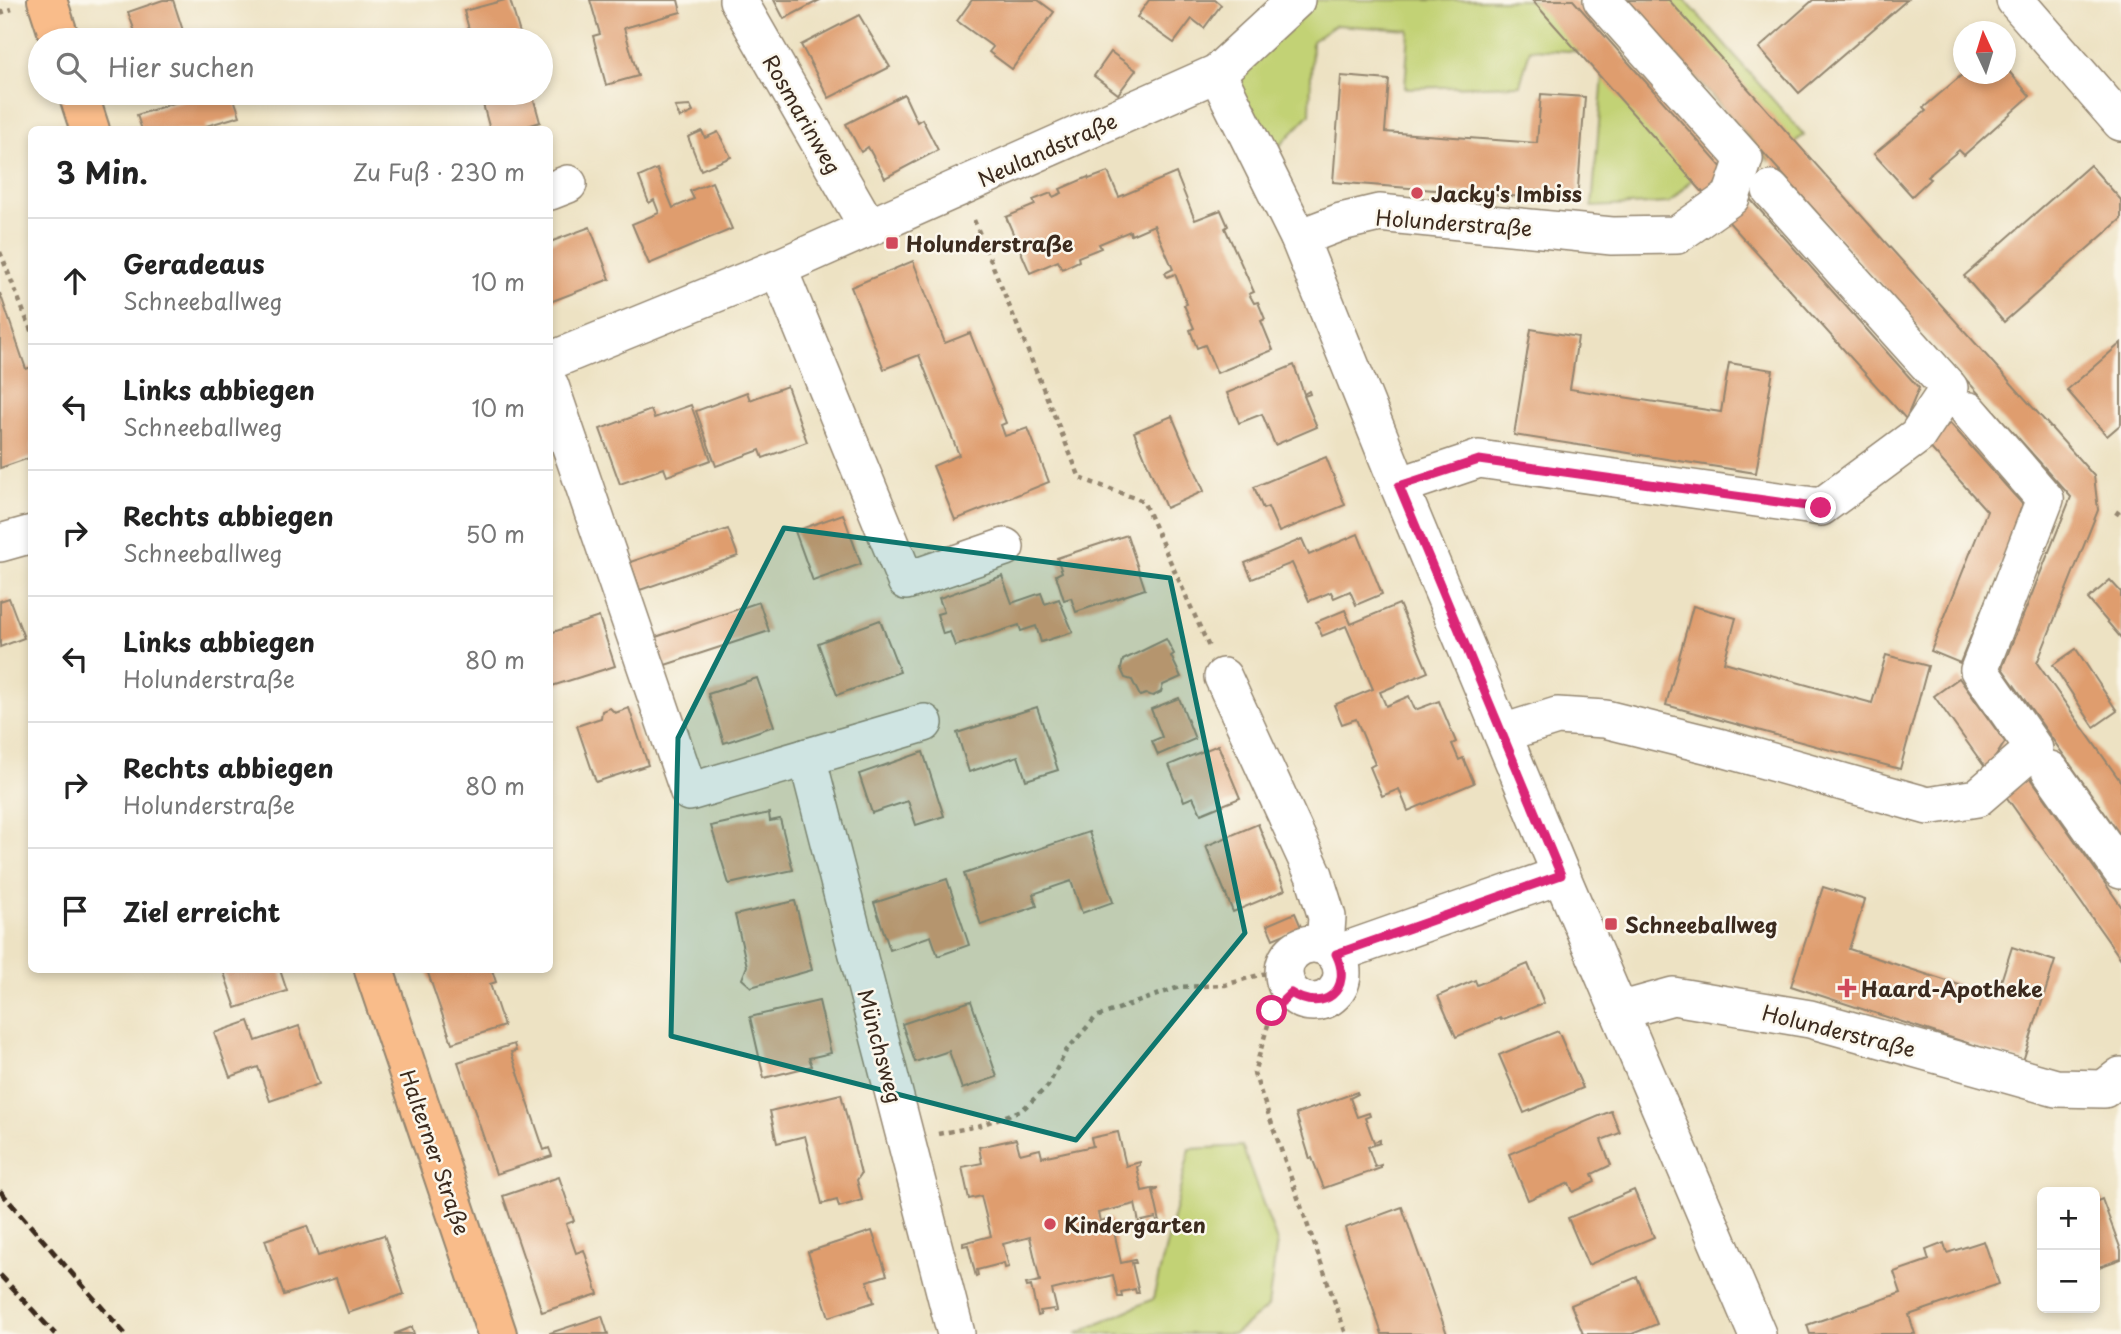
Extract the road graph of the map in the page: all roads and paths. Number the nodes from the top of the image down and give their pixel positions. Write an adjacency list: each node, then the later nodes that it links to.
1 (47, 0): 6 (main road)
2 (738, 0): 13 (street, Rosmarinweg)
3 (1296, 0): 7 (street, Neulandstraße)
4 (1602, 0): 14 (street, Holunderstraße)
5 (2015, 0): 9 (street)
6 (56, 28)
7 (1217, 73): 11 (street, Neulandstraße); 14 (street)
8 (82, 105): 10 (main road)
9 (2121, 122)
10 (89, 126)
11 (960, 187): 13 (street, Neulandstraße); 27 (path)
12 (1771, 190): 21 (street)
13 (868, 227): 16 (street, Neulandstraße)
14 (1299, 238): 21 (street)
15 (0, 252): 17 (path)
16 (778, 268): 18 (street, Neulandstraße); 26 (street)
17 (28, 323)
18 (553, 360)
19 (553, 395): 30 (street)
20 (1969, 411): 29 (street)
21 (1399, 486): 29 (street)
22 (2121, 508): 23 (path)
23 (2116, 515)
24 (28, 535): 25 (street)
25 (0, 543)
26 (1005, 547)
27 (1223, 677): 34 (street)
28 (924, 723): 30 (street)
29 (1503, 733): 33 (street)
30 (807, 757): 39 (street, Münchsweg)
31 (2050, 770): 32 (street)
32 (2121, 870)
33 (1561, 875): 34 (street); 37 (street)
34 (1331, 950): 36 (street); 36 (street)
35 (375, 973): 41 (main road, Halterner Straße)
36 (1287, 982): 39 (path); 43 (path)
37 (1619, 1012): 38 (street, Holunderstraße); 40 (street)
38 (2121, 1076)
39 (906, 1141): 42 (street, Münchsweg)
40 (1747, 1331)
41 (497, 1334)
42 (956, 1334)
43 (1346, 1334)

